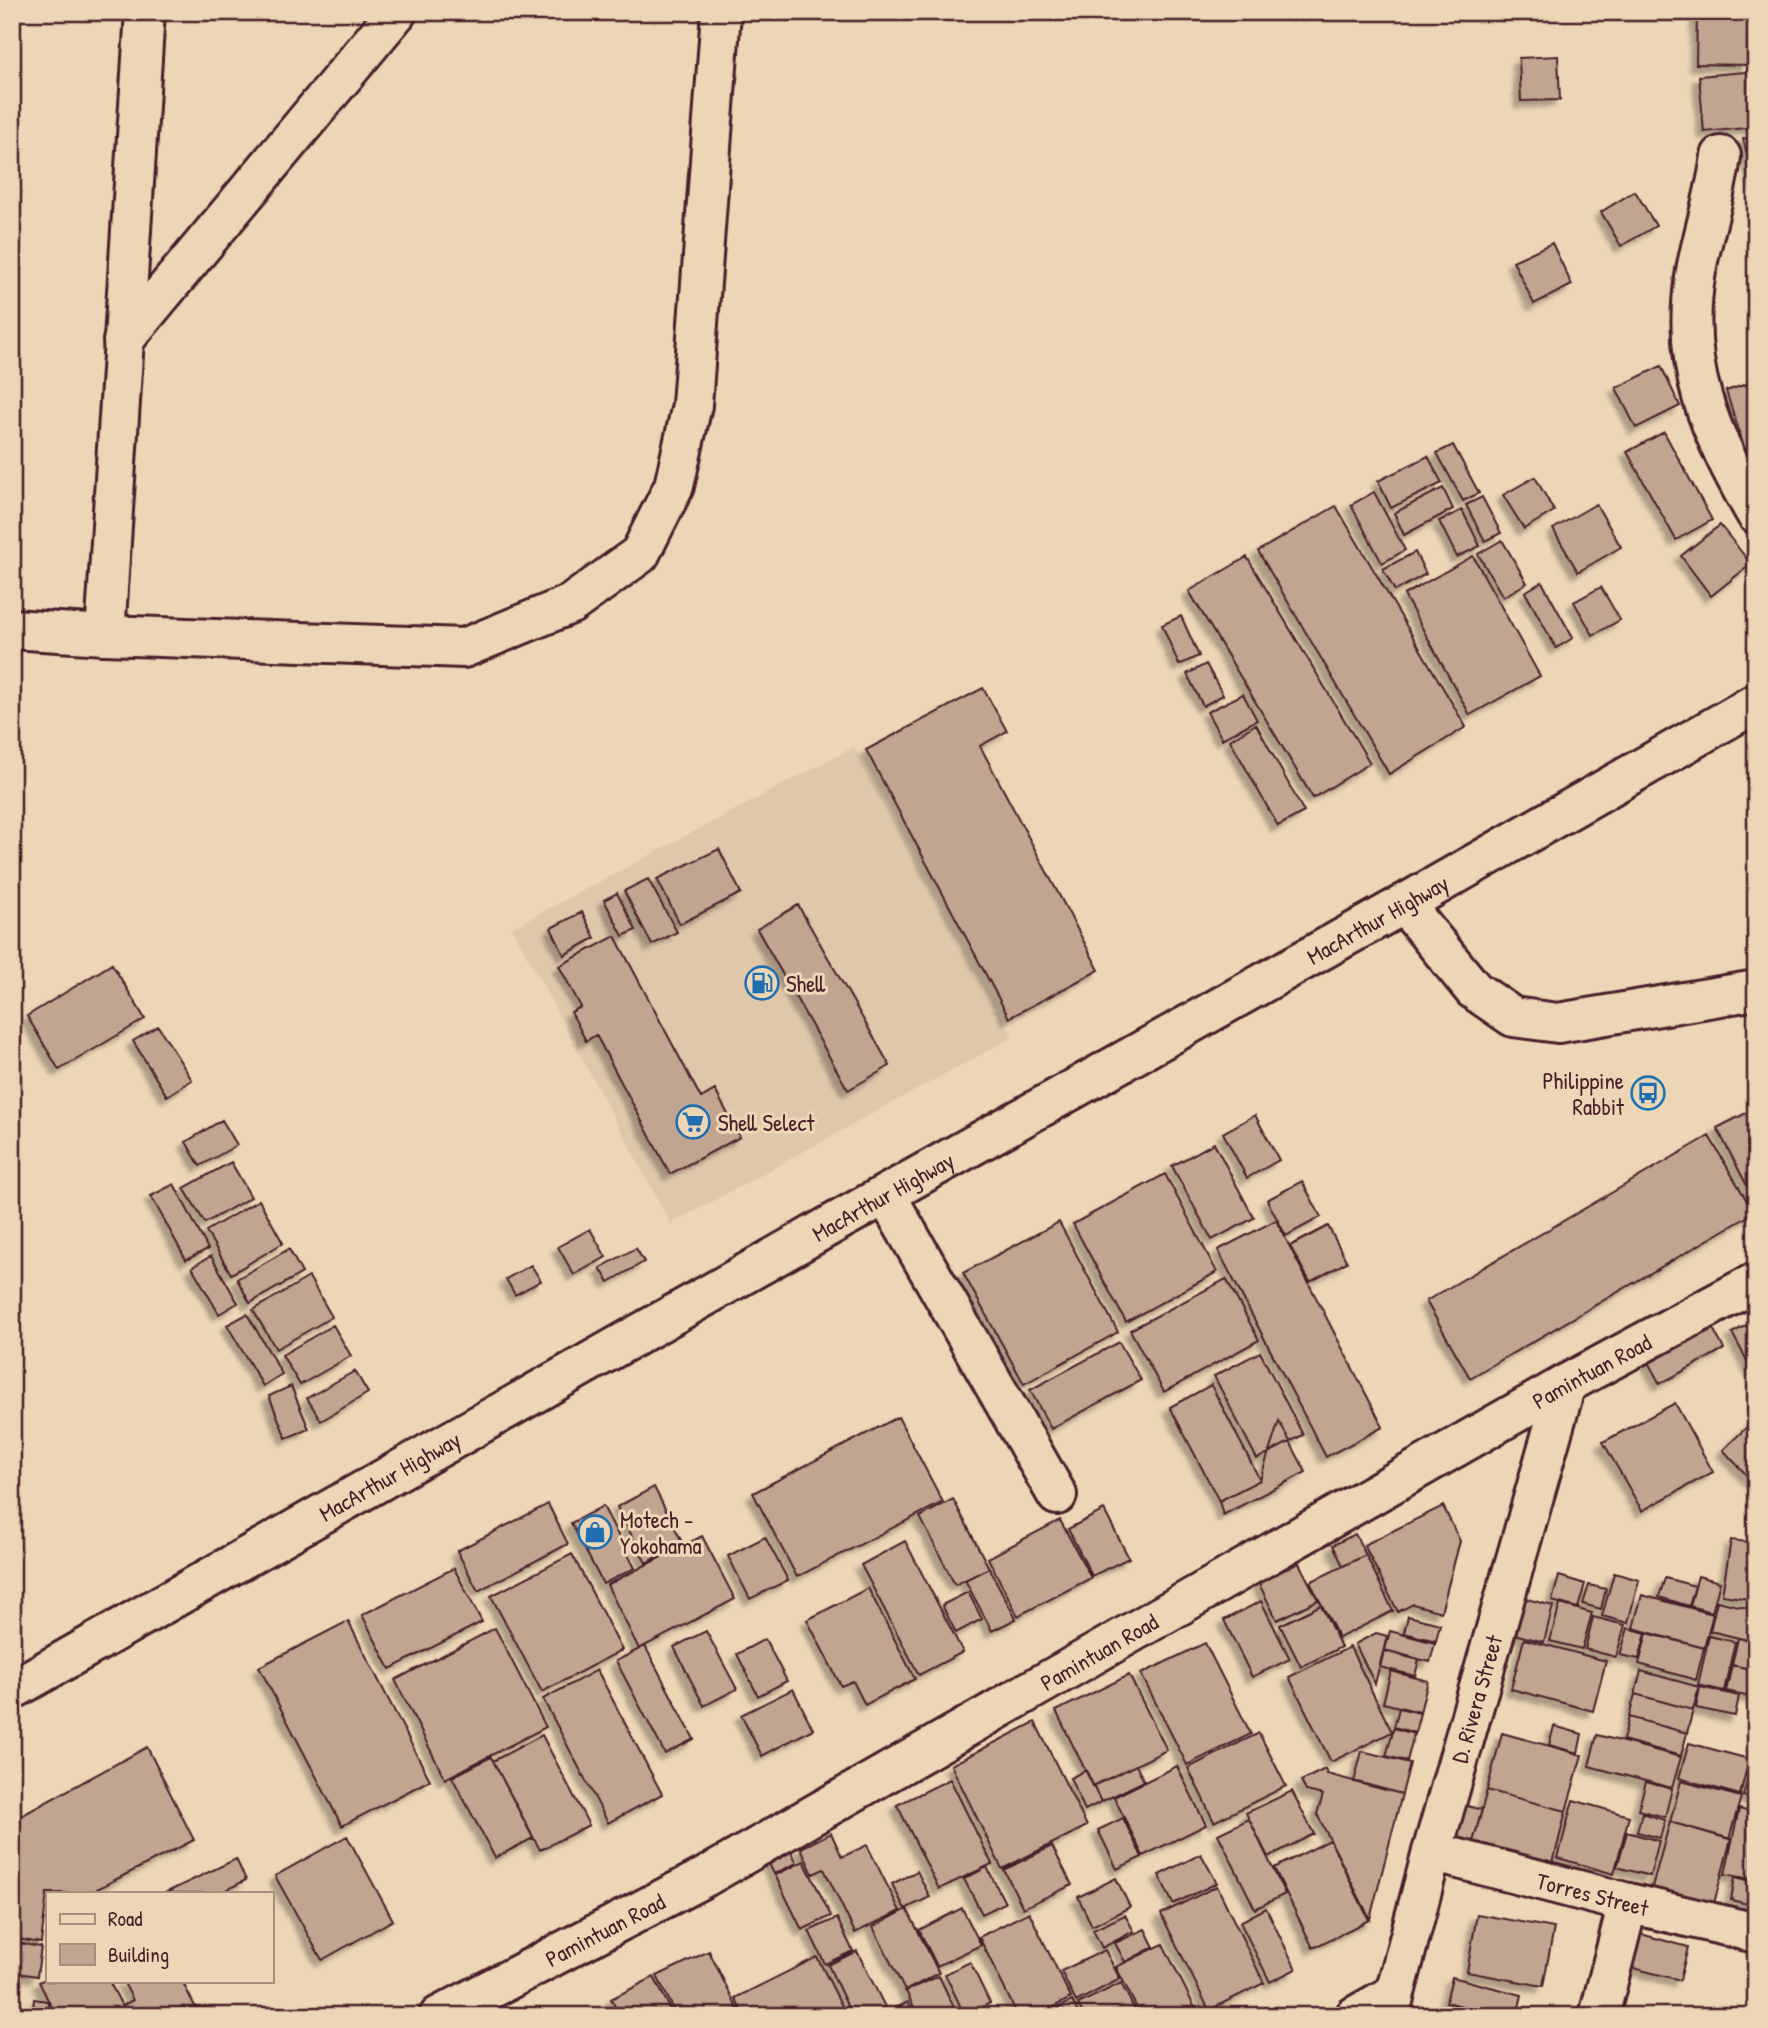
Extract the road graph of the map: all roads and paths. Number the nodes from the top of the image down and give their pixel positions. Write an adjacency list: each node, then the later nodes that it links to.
1 (145, 12): 5 (main road)
2 (397, 12): 5 (main road)
3 (720, 12): 8 (main road)
4 (1721, 156): 6 (main road)
5 (123, 341): 8 (main road)
6 (1756, 514)
7 (12, 629): 8 (main road)
8 (105, 635)
9 (1756, 703): 10 (main road, MacArthur Highway)
10 (1404, 904): 11 (main road); 12 (main road, MacArthur Highway)
11 (1756, 990)
12 (886, 1195): 15 (main road); 16 (main road, MacArthur Highway)
13 (1756, 1282): 14 (main road, Pamintuan Road)
14 (1566, 1384): 17 (main road, D. Rivera Street); 21 (main road, Pamintuan Road)
15 (1057, 1495)
16 (12, 1690)
17 (1432, 1852): 18 (main road, Torres Street); 20 (main road, D. Rivera Street)
18 (1628, 1903): 19 (main road, Torres Street); 23 (main road)
19 (1756, 1933)
20 (1392, 2005): 22 (main road)
21 (439, 2016)
22 (1355, 2016)
23 (1599, 2016)

